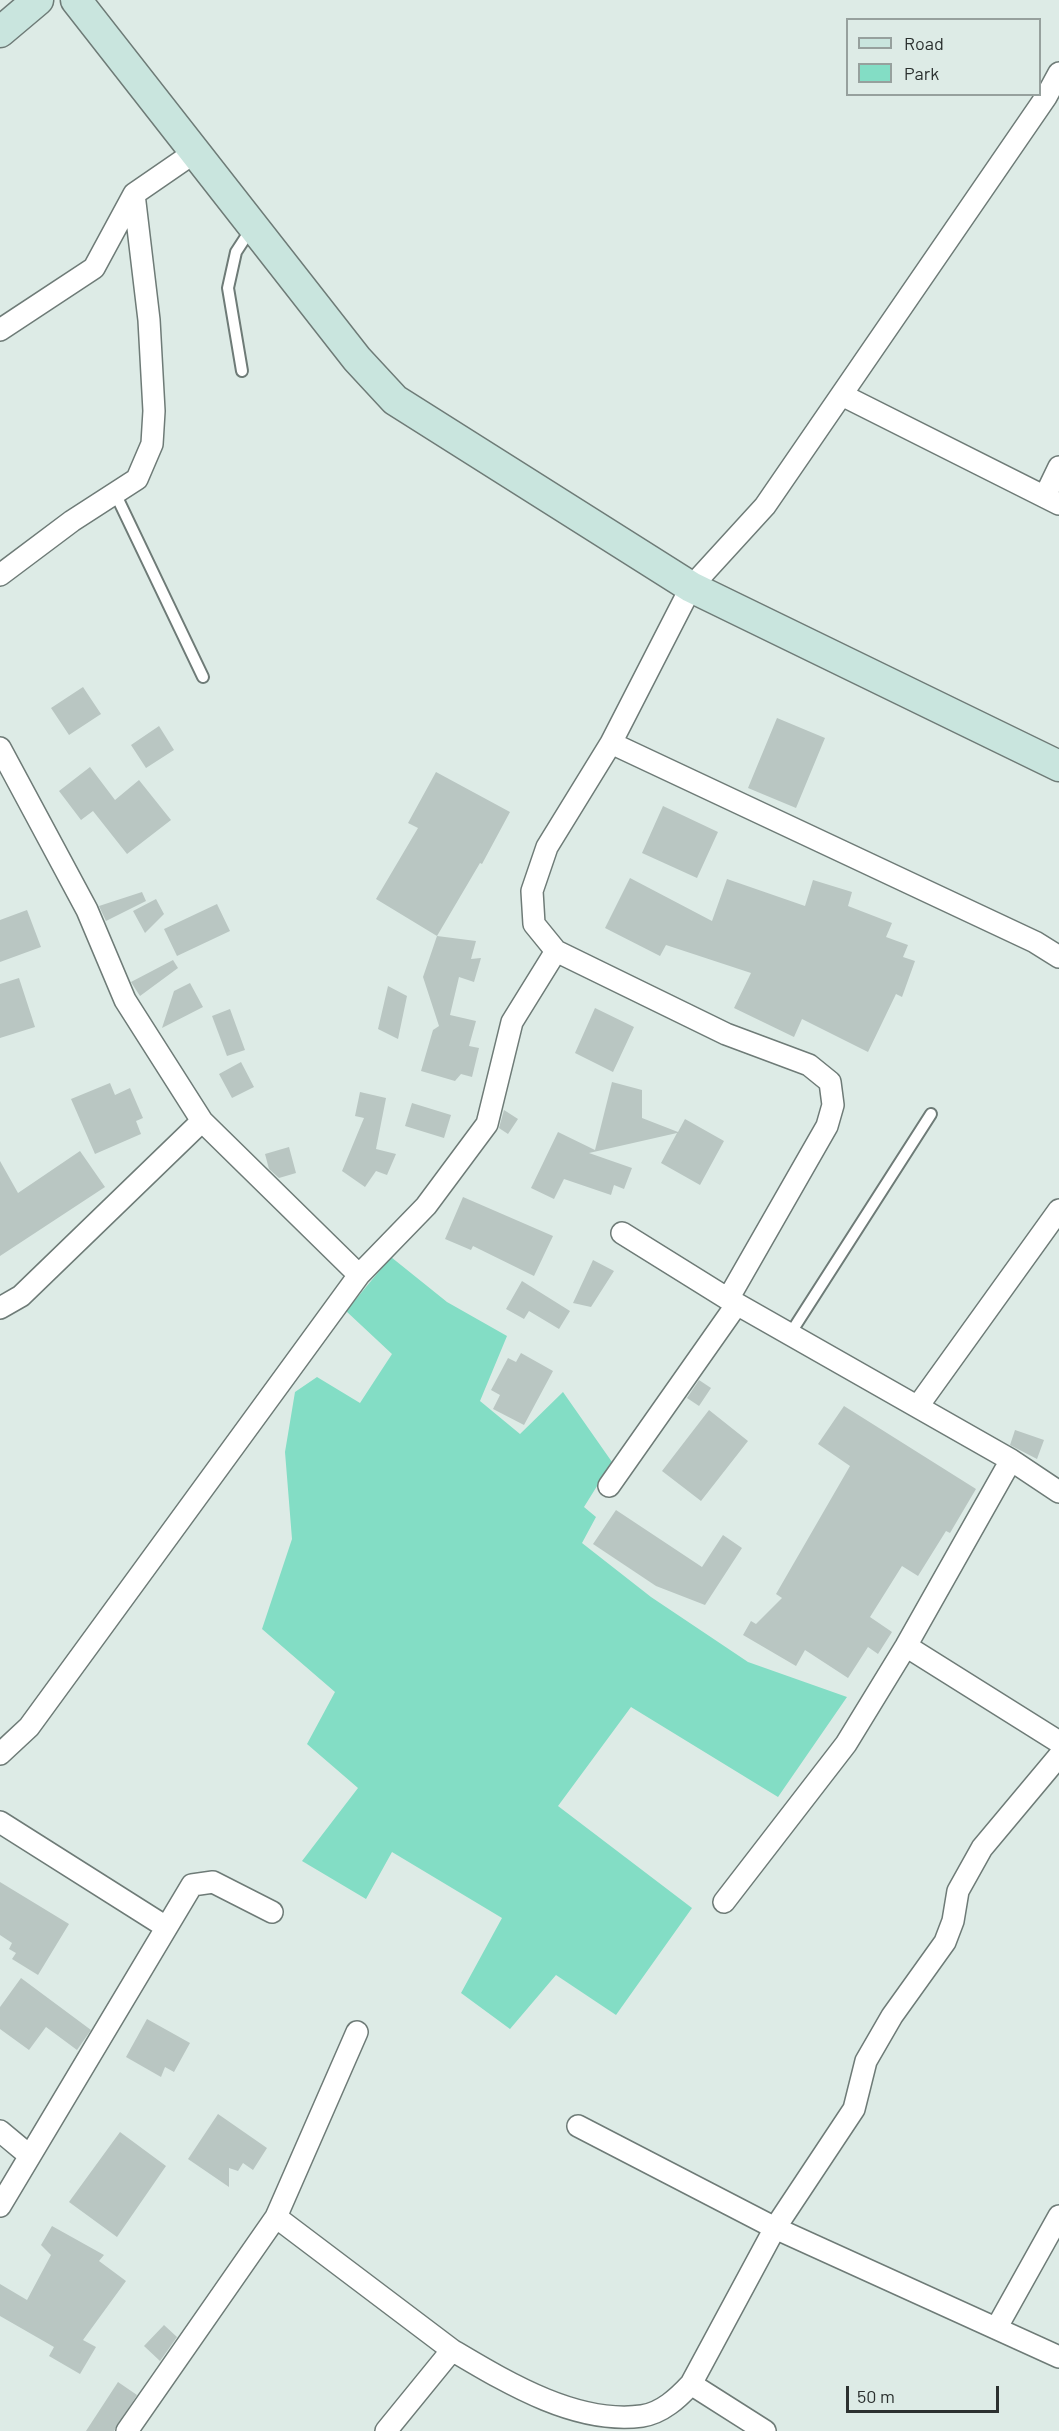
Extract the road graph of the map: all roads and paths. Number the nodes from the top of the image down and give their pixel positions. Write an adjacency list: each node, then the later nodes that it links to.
1 (38, 0): 3 (street)
2 (76, 0): 5 (street)
3 (0, 32)
4 (1059, 73): 10 (street)
5 (195, 152): 6 (street); 7 (street)
6 (134, 194): 8 (street); 12 (street)
7 (253, 227): 9 (lane); 15 (street)
8 (0, 330)
9 (242, 371)
10 (842, 395): 13 (street); 15 (street)
11 (1059, 467): 13 (street)
12 (115, 493): 14 (street); 16 (lane)
13 (1052, 500)
14 (0, 575)
15 (691, 587): 17 (street); 19 (street)
16 (203, 677)
17 (611, 743): 20 (street); 21 (street)
18 (0, 748): 23 (street)
19 (1059, 766)
20 (556, 951): 26 (street); 27 (street)
21 (1059, 957)
22 (931, 1114): 29 (lane)
23 (202, 1120): 26 (street); 28 (street)
24 (1059, 1210): 30 (street)
25 (622, 1233): 27 (street)
26 (359, 1275): 36 (street)
27 (733, 1302): 29 (street); 32 (street)
28 (0, 1308)
29 (790, 1334): 30 (street)
30 (918, 1406): 31 (street)
31 (1011, 1460): 33 (street); 34 (street)
32 (609, 1486)
33 (1059, 1492)
34 (906, 1646): 35 (street); 39 (street)
35 (1059, 1742)
36 (0, 1754)
37 (1059, 1756): 49 (street)
38 (0, 1822): 41 (street)
39 (724, 1902)
40 (272, 1912): 41 (street)
41 (166, 1927): 45 (street)
42 (357, 2032): 48 (street)
43 (578, 2126): 49 (street)
44 (0, 2131): 45 (street)
45 (30, 2156): 46 (street)
46 (0, 2206)
47 (1059, 2216): 50 (street)
48 (276, 2217): 51 (street); 54 (street)
49 (775, 2228): 50 (street); 53 (street)
50 (997, 2327): 52 (street)
51 (452, 2350): 53 (street); 55 (street)
52 (1059, 2356)
53 (691, 2384): 56 (street)
54 (127, 2431)
55 (386, 2431)
56 (765, 2431)

